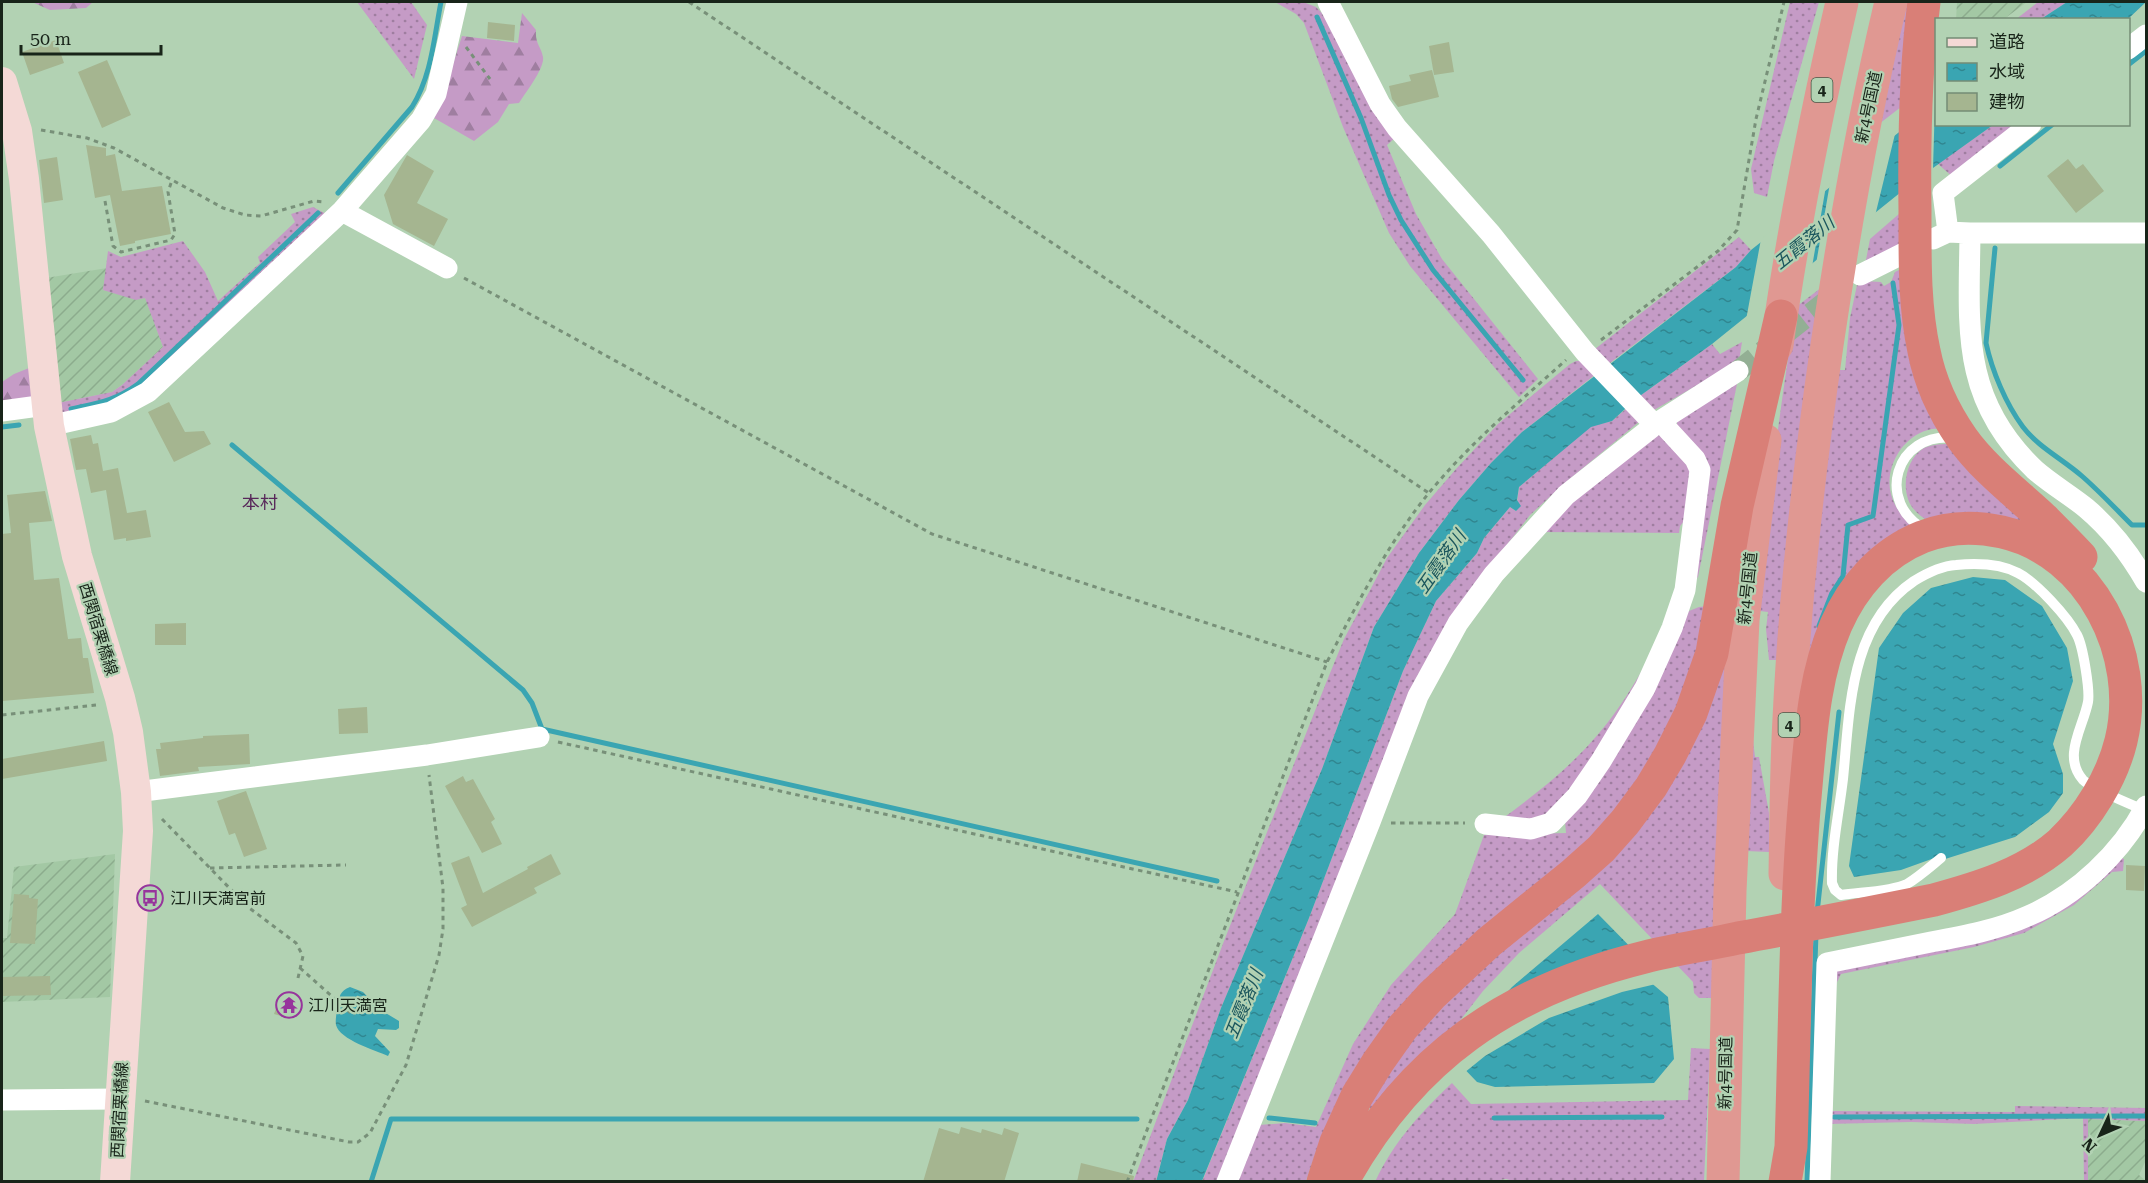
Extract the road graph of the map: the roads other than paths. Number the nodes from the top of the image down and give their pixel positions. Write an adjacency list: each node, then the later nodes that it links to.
1 (457, 2): 10 (street)
2 (1328, 2): 21 (street)
3 (1842, 2): 17 (highway, 新4号国道 / 4)
4 (1891, 2): 16 (highway, 新4号国道 / 4)
5 (1924, 2): 11 (highway)
6 (2146, 35): 7 (street)
7 (2130, 47)
8 (2, 82): 20 (main road, 西関宿栗橋線)
9 (2028, 126): 11 (street)
10 (342, 211): 15 (street); 20 (street)
11 (1932, 229): 12 (street); 22 (highway)
12 (1970, 233): 13 (street); 24 (street)
13 (2146, 233)
14 (1906, 252): 16 (street)
15 (447, 268)
16 (1849, 273): 40 (highway, 新4号国道 / 4)
17 (1781, 316): 36 (highway); 39 (highway, 新4号国道 / 4)
18 (1738, 371): 21 (street)
19 (2, 411): 20 (street)
20 (47, 415): 27 (main road, 西関宿栗橋線)
21 (1652, 419): 29 (street); 35 (street)
22 (1962, 438): 23 (lane); 26 (highway)
23 (1932, 533): 26 (highway); 41 (highway)
24 (2146, 582)
25 (539, 737): 27 (street)
26 (2122, 765): 31 (highway)
27 (136, 792): 32 (main road, 西関宿栗橋線)
28 (2144, 815): 30 (lane); 42 (street)
29 (1485, 824)
30 (1941, 858)
31 (1422, 1083): 37 (highway); 38 (highway)
32 (119, 1099): 33 (street); 34 (main road, 西関宿栗橋線)
33 (2, 1100)
34 (115, 1182)
35 (1227, 1182)
36 (1323, 1182)
37 (1342, 1182)
38 (1357, 1182)
39 (1723, 1182)
40 (1777, 1182)
41 (1785, 1182)
42 (1820, 1182)

